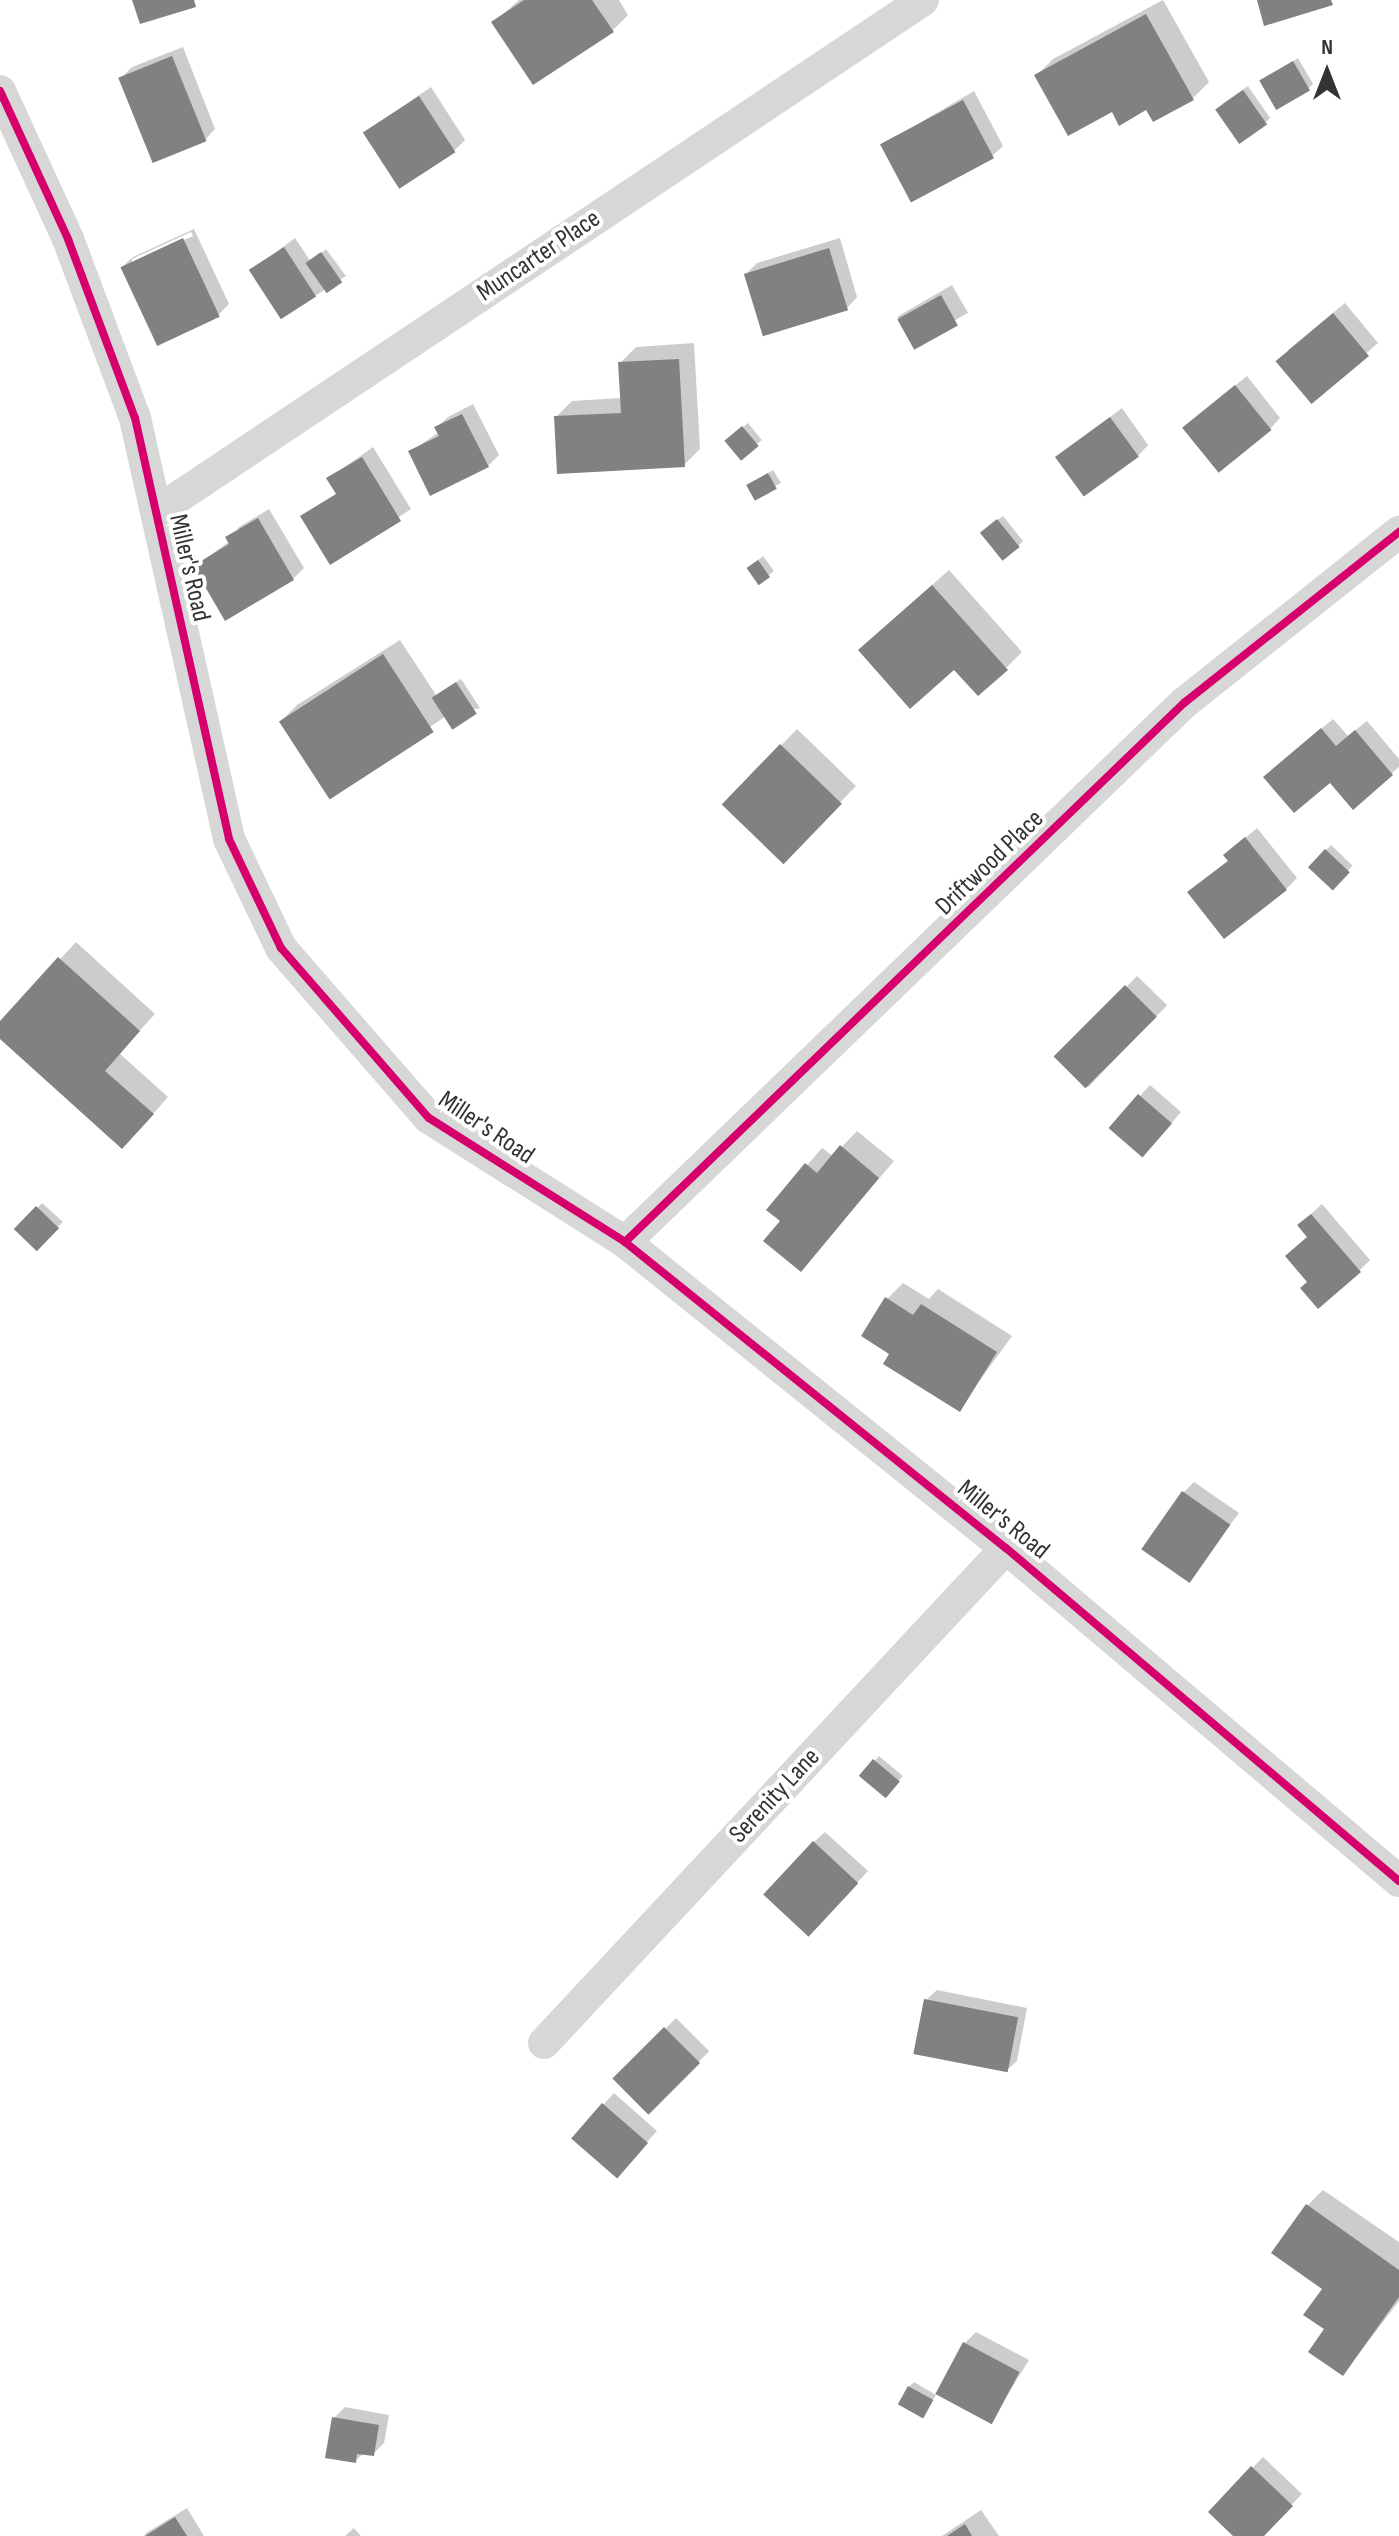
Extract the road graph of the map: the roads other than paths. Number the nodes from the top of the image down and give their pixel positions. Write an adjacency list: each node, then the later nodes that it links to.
1 (923, 0): 3 (street, Muncarter Place)
2 (0, 91): 3 (street, Miller's Road)
3 (156, 512): 5 (street, Miller's Road)
4 (1399, 532): 5 (street, Driftwood Place)
5 (625, 1242): 6 (street, Miller's Road)
6 (1006, 1548): 7 (street, Miller's Road); 8 (street, Serenity Lane)
7 (1399, 1881)
8 (544, 2043)

